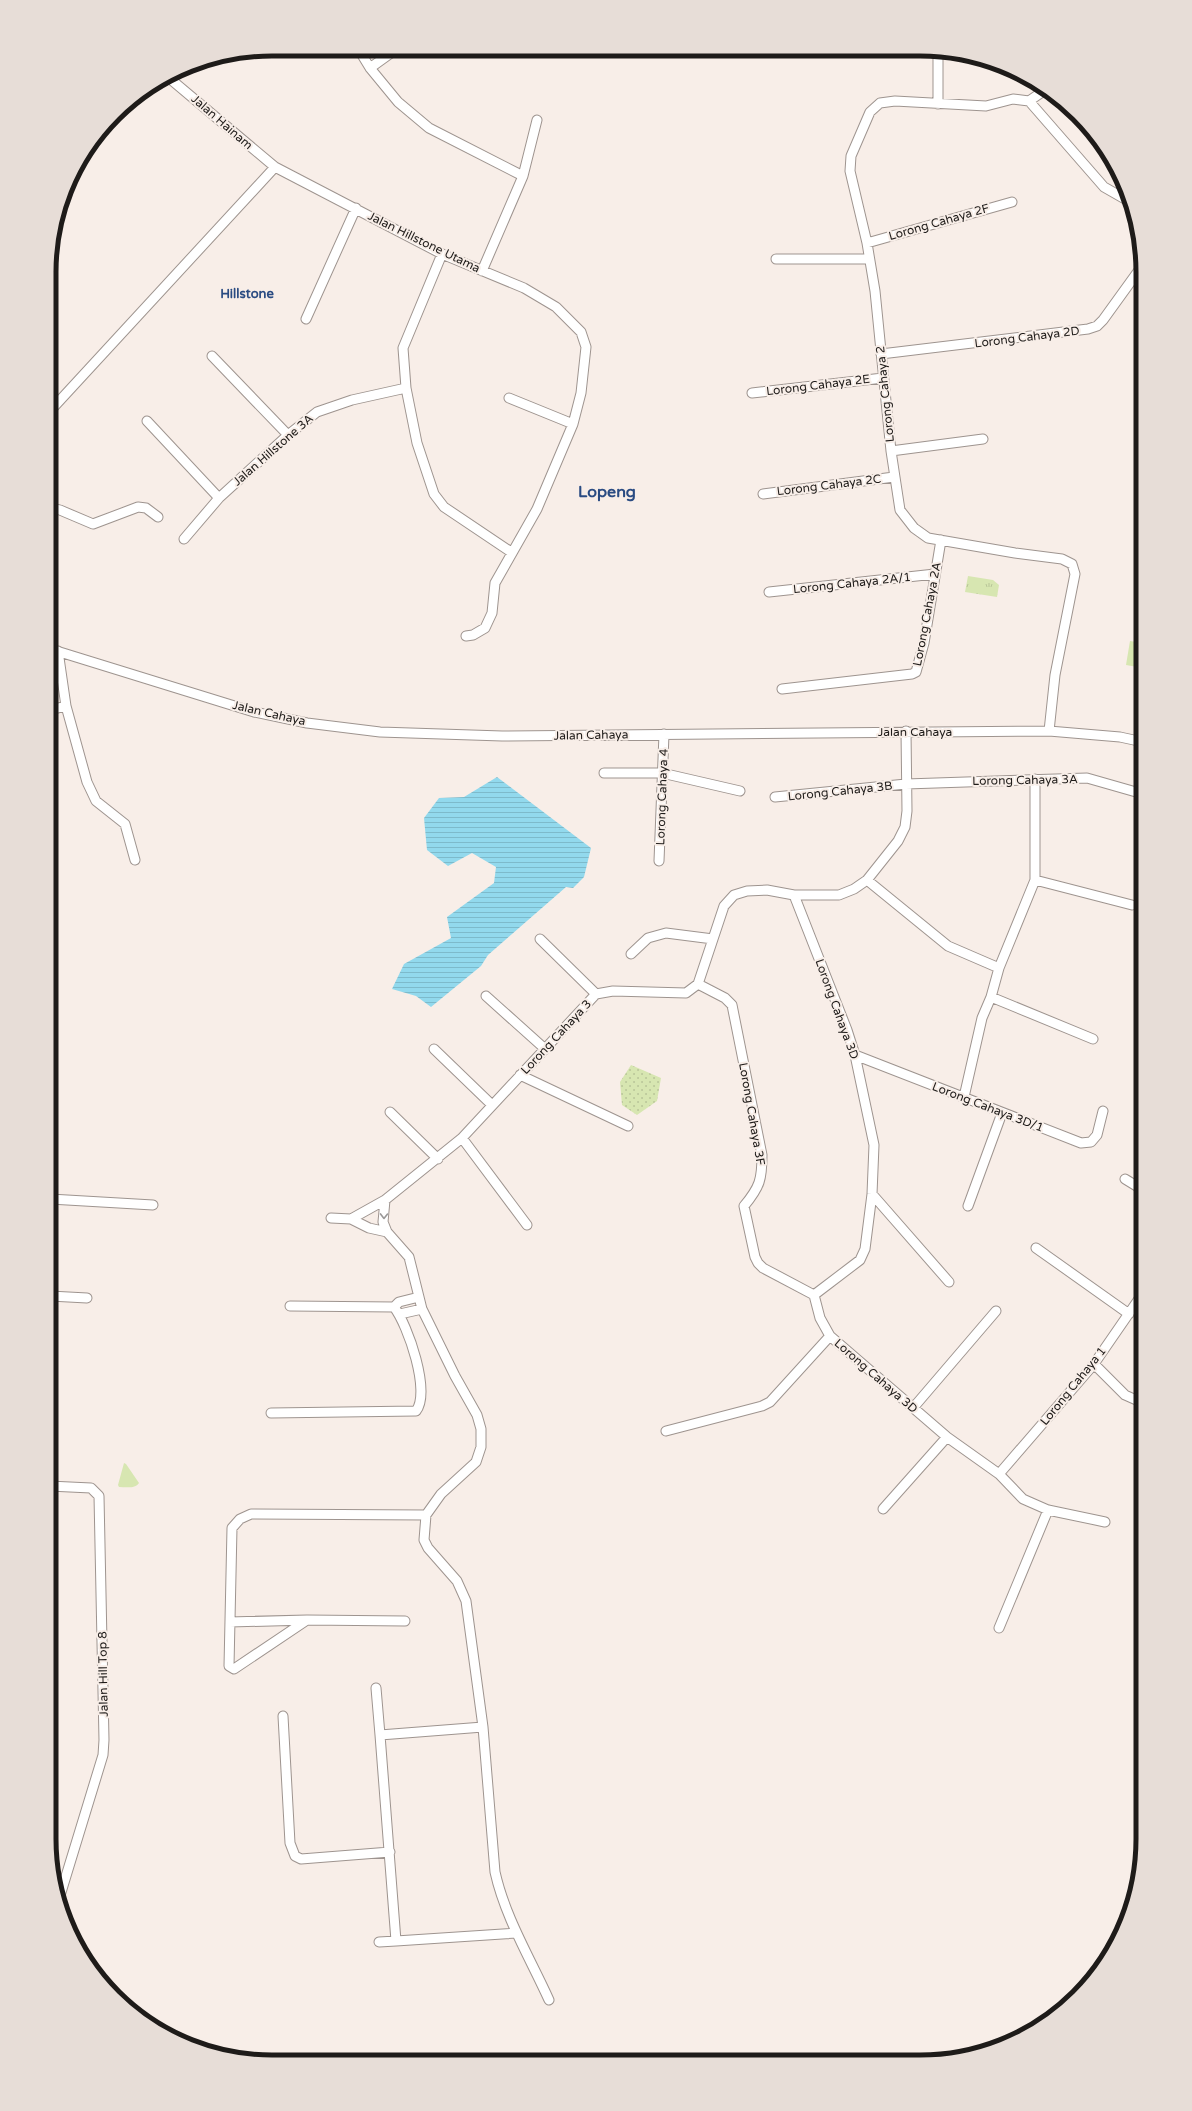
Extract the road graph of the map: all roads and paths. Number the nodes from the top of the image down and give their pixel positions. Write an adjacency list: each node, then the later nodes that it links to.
1 (363, 56): 4 (street)
2 (387, 56): 4 (street)
3 (938, 57): 8 (street)
4 (370, 68): 11 (street)
5 (172, 80): 10 (street, Jalan Hainam)
6 (1041, 93): 7 (street)
7 (1029, 101): 8 (street, Lorong Cahaya 2); 12 (street)
8 (938, 104): 15 (street, Lorong Cahaya 2)
9 (537, 120): 11 (street)
10 (275, 168): 14 (street, Jalan Hillstone Utama); 28 (street)
11 (523, 176): 19 (street)
12 (1123, 198)
13 (1012, 202): 15 (street, Lorong Cahaya 2F)
14 (356, 208): 16 (street, Jalan Hillstone Utama); 21 (street)
15 (867, 243): 18 (street, Lorong Cahaya 2)
16 (442, 254): 19 (street, Jalan Hillstone Utama); 25 (street)
17 (776, 259): 18 (street)
18 (869, 259): 22 (street, Lorong Cahaya 2)
19 (482, 271): 30 (street, Jalan Hillstone Utama)
20 (1136, 274): 22 (street, Lorong Cahaya 2D)
21 (306, 319)
22 (881, 354): 24 (street, Lorong Cahaya 2)
23 (212, 356): 31 (street)
24 (883, 378): 26 (street, Lorong Cahaya 2E); 33 (street, Lorong Cahaya 2)
25 (406, 388): 31 (street, Jalan Hillstone 3A); 41 (street)
26 (752, 393)
27 (509, 398): 30 (street)
28 (56, 405)
29 (147, 421): 36 (street)
30 (573, 424): 41 (street, Jalan Hillstone Utama)
31 (288, 435): 36 (street, Jalan Hillstone 3A)
32 (983, 439): 33 (street)
33 (891, 451): 34 (street, Lorong Cahaya 2)
34 (894, 477): 35 (street, Lorong Cahaya 2C); 40 (street, Lorong Cahaya 2)
35 (763, 494)
36 (219, 498): 39 (street, Jalan Hillstone 3A)
37 (56, 509): 38 (street)
38 (158, 517)
39 (184, 539)
40 (941, 540): 42 (street, Lorong Cahaya 2A); 51 (street, Lorong Cahaya 2)
41 (511, 552): 44 (street, Jalan Hillstone Utama)
42 (935, 574): 43 (street, Lorong Cahaya 2A/1); 47 (street, Lorong Cahaya 2A)
43 (769, 592)
44 (466, 636)
45 (56, 651): 52 (street, Jalan Cahaya)
46 (56, 659): 48 (street)
47 (782, 689)
48 (66, 706): 49 (street); 61 (street)
49 (56, 708)
50 (906, 731): 51 (street, Jalan Cahaya); 52 (street, Jalan Cahaya); 57 (street)
51 (1049, 731): 53 (street, Jalan Cahaya)
52 (664, 734): 55 (street, Lorong Cahaya 4)
53 (1136, 740)
54 (604, 773): 55 (street)
55 (662, 773): 58 (street); 62 (street, Lorong Cahaya 4)
56 (1035, 779): 57 (street, Lorong Cahaya 3A); 59 (street, Lorong Cahaya 3A); 64 (street)
57 (906, 784): 60 (street, Lorong Cahaya 3B); 63 (street)
58 (740, 791)
59 (1136, 792)
60 (775, 798)
61 (135, 860)
62 (659, 861)
63 (867, 880): 65 (street); 70 (street)
64 (1035, 880): 66 (street); 70 (street)
65 (794, 895): 68 (street); 78 (street, Lorong Cahaya 3D)
66 (1132, 905)
67 (540, 939): 72 (street)
68 (713, 939): 69 (street); 71 (street)
69 (631, 954)
70 (999, 968): 74 (street)
71 (698, 984): 72 (street, Lorong Cahaya 3); 101 (street, Lorong Cahaya 3F)
72 (596, 994): 77 (street, Lorong Cahaya 3)
73 (486, 996): 77 (street)
74 (991, 997): 75 (street); 80 (street)
75 (1093, 1039)
76 (434, 1048): 81 (street)
77 (544, 1048): 79 (street, Lorong Cahaya 3)
78 (855, 1055): 80 (street, Lorong Cahaya 3D/1); 90 (street, Lorong Cahaya 3D)
79 (520, 1075): 81 (street, Lorong Cahaya 3); 85 (street)
80 (964, 1097): 84 (street, Lorong Cahaya 3D/1)
81 (492, 1105): 86 (street, Lorong Cahaya 3)
82 (1103, 1111): 84 (street, Lorong Cahaya 3D/1)
83 (390, 1112): 87 (street)
84 (1002, 1113): 94 (street)
85 (628, 1126)
86 (462, 1138): 87 (street, Lorong Cahaya 3); 97 (street)
87 (438, 1159): 92 (street, Lorong Cahaya 3)
88 (1125, 1179): 89 (street)
89 (1136, 1186)
90 (872, 1194): 100 (street); 101 (street, Lorong Cahaya 3D)
91 (56, 1199): 93 (street)
92 (386, 1200): 96 (street, Lorong Cahaya 3); 98 (street, one-way to 98)
93 (153, 1205)
94 (968, 1206)
95 (331, 1218): 96 (street)
96 (351, 1219): 98 (street)
97 (527, 1224)
98 (388, 1232): 103 (street)
99 (1036, 1248): 111 (street)
100 (949, 1282)
101 (814, 1295): 112 (street, Lorong Cahaya 3D)
102 (56, 1296): 104 (street)
103 (419, 1297): 107 (street); 108 (street)
104 (87, 1298)
105 (1136, 1304): 111 (street, Lorong Cahaya 1)
106 (290, 1306): 107 (street)
107 (394, 1307): 110 (street)
108 (422, 1309): 110 (street); 123 (street)
109 (996, 1311): 115 (street)
110 (400, 1314): 116 (street)
111 (1129, 1314): 113 (street, Lorong Cahaya 1)
112 (830, 1336): 115 (street, Lorong Cahaya 3D); 117 (street)
113 (1094, 1364): 114 (street); 119 (street, Lorong Cahaya 1)
114 (1136, 1400)
115 (913, 1408): 118 (street, Lorong Cahaya 3D)
116 (271, 1413)
117 (666, 1430)
118 (947, 1437): 119 (street, Lorong Cahaya 3D); 121 (street)
119 (999, 1474): 122 (street, Lorong Cahaya 3D)
120 (56, 1486): 134 (street, Jalan Hill Top 8)
121 (883, 1509)
122 (1048, 1510): 124 (street, Lorong Cahaya 3D); 128 (street)
123 (426, 1515): 127 (street); 131 (street)
124 (1105, 1522)
125 (306, 1620): 126 (street); 127 (street); 127 (street)
126 (405, 1621)
127 (230, 1622)
128 (999, 1628)
129 (376, 1688): 132 (street)
130 (283, 1716): 133 (street)
131 (483, 1727): 132 (street); 135 (street)
132 (380, 1735): 133 (street)
133 (390, 1852): 136 (street)
134 (62, 1890)
135 (516, 1932): 136 (street); 138 (street)
136 (396, 1941): 137 (street)
137 (379, 1942)
138 (549, 2000)

